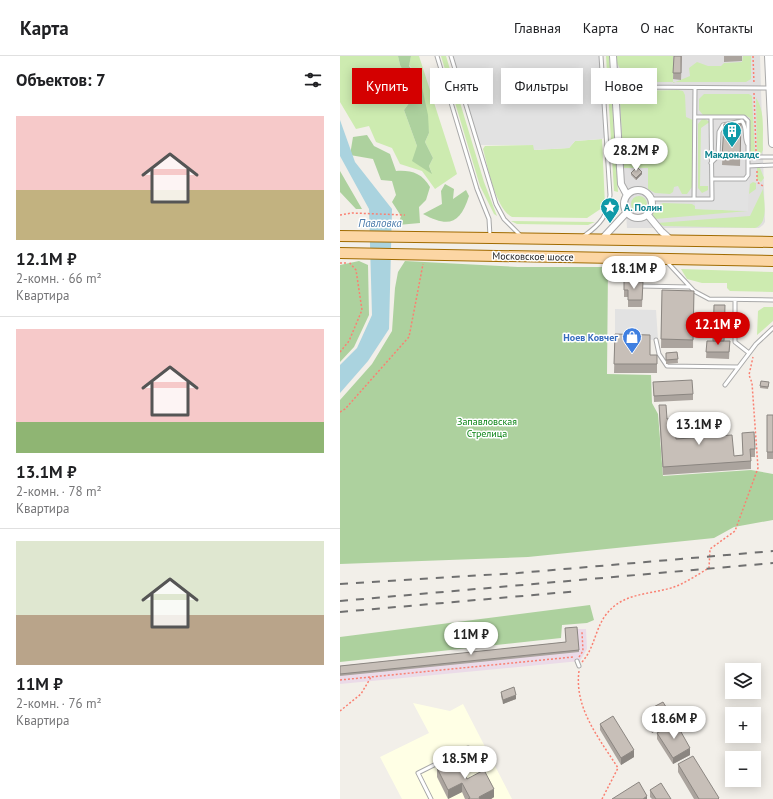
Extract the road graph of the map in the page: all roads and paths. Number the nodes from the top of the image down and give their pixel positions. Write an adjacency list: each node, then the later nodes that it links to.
1 (437, 56): 34 (lane)
2 (451, 56): 35 (lane)
3 (601, 56): 36 (lane)
4 (613, 56): 7 (street)
5 (753, 56): 11 (path)
6 (770, 60): 9 (street)
7 (614, 68)
8 (657, 88): 10 (lane)
9 (770, 88): 11 (lane); 15 (street)
10 (695, 89): 11 (lane); 13 (lane)
11 (754, 89): 18 (path)
12 (616, 104): 26 (street)
13 (696, 117): 14 (lane); 28 (lane)
14 (711, 117): 16 (lane); 20 (lane)
15 (773, 143)
16 (748, 145): 17 (lane); 20 (lane)
17 (748, 157): 18 (lane); 23 (lane)
18 (756, 157): 19 (lane)
19 (773, 157)
20 (711, 163): 24 (lane)
21 (756, 165): 22 (lane); 23 (lane); 25 (path)
22 (773, 165)
23 (748, 166): 24 (lane)
24 (712, 180): 28 (lane)
25 (763, 186)
26 (627, 195): 27 (street); 29 (street)
27 (651, 199): 28 (lane); 30 (street)
28 (694, 199)
29 (627, 212): 30 (street); 37 (street)
30 (647, 214): 38 (street)
31 (340, 215): 32 (path)
32 (405, 215)
33 (340, 236): 34 (main road, Московское шоссе)
34 (490, 238): 35 (main road, Московское шоссе)
35 (524, 238): 36 (main road, Московское шоссе)
36 (579, 239): 37 (main road, Московское шоссе)
37 (601, 240): 38 (main road, Московское шоссе)
38 (672, 240): 39 (main road, Московское шоссе)
39 (773, 242)
40 (340, 253): 42 (main road, Московское шоссе)
41 (421, 257): 42 (main road, Московское шоссе); 43 (main road, Московское шоссе); 56 (path)
42 (352, 258): 52 (path)
43 (664, 259): 44 (main road, Московское шоссе); 46 (lane)
44 (773, 261)
45 (633, 286): 46 (lane)
46 (690, 286): 47 (lane)
47 (734, 300): 48 (lane); 53 (lane)
48 (773, 300)
49 (773, 328): 51 (lane)
50 (656, 340): 54 (lane)
51 (756, 344): 53 (lane); 59 (path)
52 (340, 352)
53 (749, 353): 54 (lane)
54 (738, 367): 55 (lane)
55 (725, 385)
56 (340, 412)
57 (582, 632): 60 (path)
58 (577, 661): 59 (lane)
59 (579, 666): 65 (path)
60 (371, 677): 61 (path); 62 (path)
61 (340, 680)
62 (340, 711)
63 (485, 780): 64 (lane)
64 (432, 799)
65 (602, 799)

